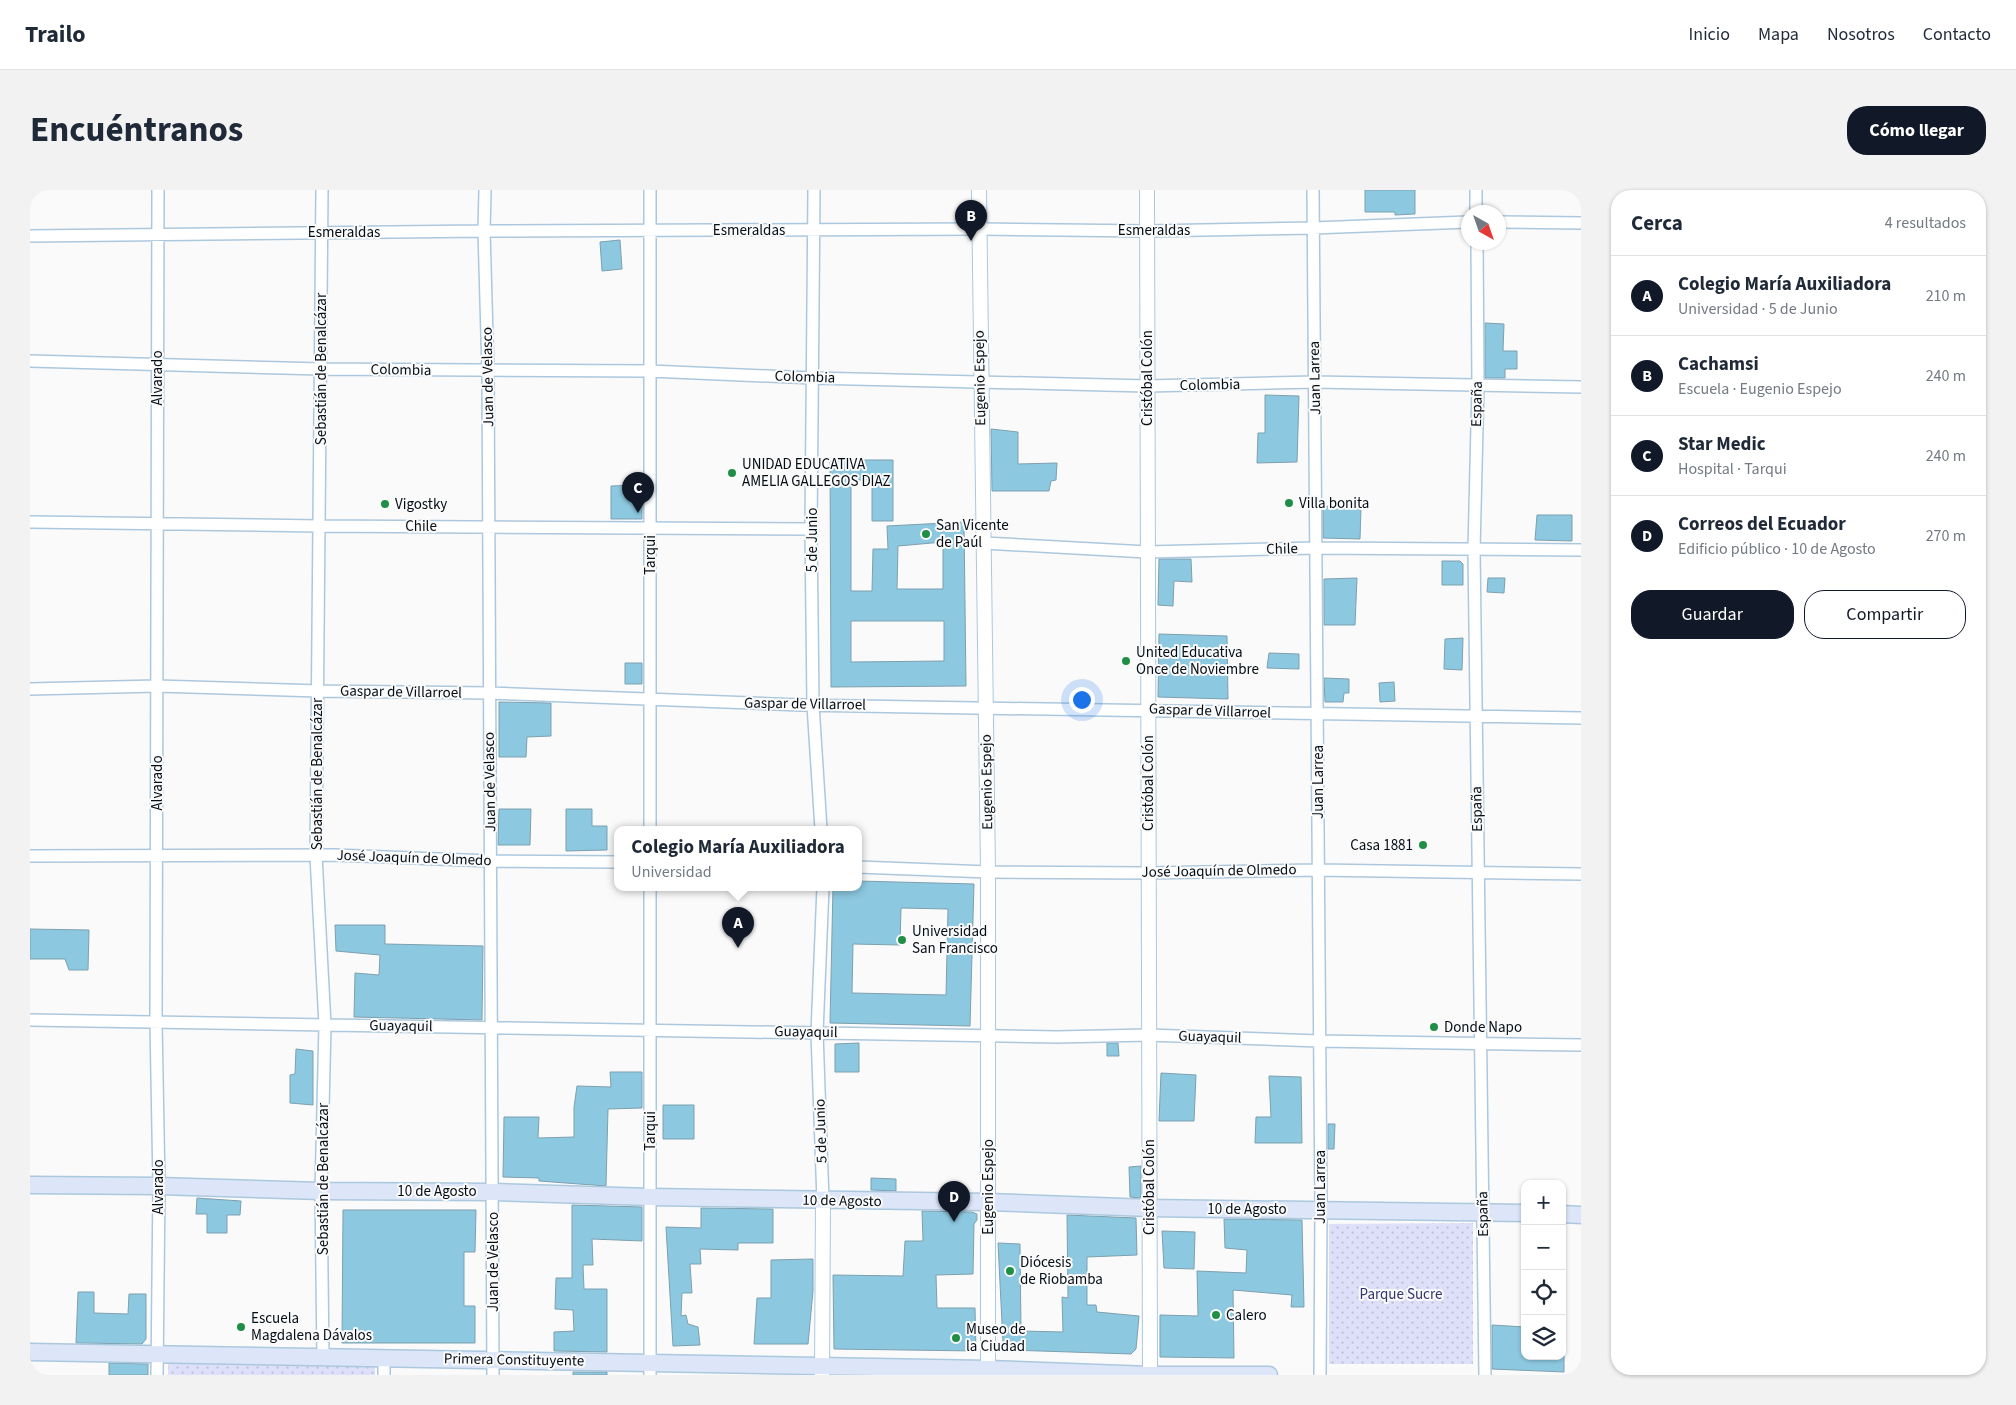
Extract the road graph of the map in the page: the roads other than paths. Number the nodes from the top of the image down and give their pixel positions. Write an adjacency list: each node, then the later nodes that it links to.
1 (158, 190): 21 (street, Alvarado)
2 (322, 190): 20 (street, Sebastián de Benalcázar)
3 (484, 190): 18 (street, Juan de Velasco)
4 (650, 190): 16 (street, Tarqui)
5 (814, 190): 17 (street, 5 de Junio)
6 (979, 190): 15 (street, Eugenio Espejo)
7 (1147, 190): 19 (street, Cristóbal Colón)
8 (1313, 190): 14 (street, Juan Larrea)
9 (1476, 190): 10 (street)
10 (1476, 205)
11 (1461, 222): 14 (street, Esmeraldas)
12 (1506, 222): 13 (street)
13 (1581, 222)
14 (1313, 228): 19 (street, Esmeraldas); 31 (street, Juan Larrea)
15 (979, 229): 17 (street, Esmeraldas); 19 (street, Esmeraldas); 30 (street, Eugenio Espejo)
16 (650, 230): 17 (street, Esmeraldas); 18 (street, Esmeraldas); 28 (street, Tarqui)
17 (814, 230): 29 (street, 5 de Junio)
18 (484, 231): 20 (street, Esmeraldas); 27 (street, Juan de Velasco)
19 (1147, 231): 33 (street, Cristóbal Colón)
20 (322, 232): 21 (street, Esmeraldas); 26 (street, Sebastián de Benalcázar)
21 (158, 234): 22 (street, Esmeraldas); 25 (street, Alvarado)
22 (30, 236)
23 (1477, 250): 32 (street, España)
24 (30, 361): 25 (street, Colombia)
25 (158, 364): 26 (street, Colombia); 36 (street, Alvarado)
26 (321, 369): 27 (street, Colombia); 37 (street, Sebastián de Benalcázar)
27 (488, 371): 28 (street, Colombia); 38 (street, Juan de Velasco)
28 (650, 371): 29 (street, Colombia); 39 (street, Tarqui)
29 (813, 378): 30 (street, Colombia); 40 (street, 5 de Junio)
30 (980, 381): 33 (street, Colombia); 41 (street, Eugenio Espejo)
31 (1315, 382): 32 (street, Colombia); 33 (street, Colombia); 42 (street, Juan Larrea)
32 (1478, 385): 34 (street, Colombia); 43 (street, España)
33 (1147, 386): 45 (street, Cristóbal Colón)
34 (1581, 387)
35 (30, 522): 36 (street, Chile)
36 (157, 523): 37 (street, Chile); 46 (street, Alvarado)
37 (320, 526): 38 (street, Chile); 48 (street, Sebastián de Benalcázar)
38 (489, 526): 39 (street, Chile); 49 (street, Juan de Velasco)
39 (650, 528): 40 (street, Chile); 50 (street, Tarqui)
40 (812, 529): 51 (street, 5 de Junio)
41 (984, 543): 45 (street, Chile); 52 (street, Eugenio Espejo)
42 (1316, 548): 43 (street, Chile); 45 (street, Chile); 54 (street, Juan Larrea)
43 (1474, 550): 44 (street, Chile); 55 (street, España)
44 (1581, 550)
45 (1147, 552): 53 (street, Cristóbal Colón)
46 (157, 686): 47 (street, Gaspar de Villarroel); 48 (street, Gaspar de Villarroel); 59 (street, Alvarado)
47 (30, 689)
48 (318, 691): 49 (street, Gaspar de Villarroel); 61 (street, Sebastián de Benalcázar)
49 (489, 694): 50 (street, Gaspar de Villarroel); 62 (street, Juan de Velasco)
50 (650, 698): 51 (street, Gaspar de Villarroel); 57 (street, Tarqui)
51 (813, 705): 52 (street, Gaspar de Villarroel); 58 (street, 5 de Junio)
52 (986, 707): 53 (street, Gaspar de Villarroel); 66 (street, Eugenio Espejo)
53 (1147, 709): 54 (street, Gaspar de Villarroel); 68 (street, Cristóbal Colón)
54 (1317, 714): 55 (street, Gaspar de Villarroel); 65 (street, Juan Larrea)
55 (1476, 716): 56 (street, Gaspar de Villarroel); 67 (street, España)
56 (1581, 718)
57 (650, 826)
58 (821, 826)
59 (156, 854): 60 (street, José Joaquín de Olmedo); 61 (street, José Joaquín de Olmedo); 73 (street, Alvarado)
60 (30, 856)
61 (316, 856): 62 (street, José Joaquín de Olmedo); 74 (street, Sebastián de Benalcázar)
62 (491, 861): 63 (street, José Joaquín de Olmedo); 75 (street, Juan de Velasco)
63 (614, 862)
64 (862, 868): 66 (street, José Joaquín de Olmedo)
65 (1318, 870): 67 (street, José Joaquín de Olmedo); 68 (street, José Joaquín de Olmedo); 80 (street, Juan Larrea)
66 (988, 872): 68 (street, José Joaquín de Olmedo); 79 (street, Eugenio Espejo)
67 (1478, 872): 69 (street, José Joaquín de Olmedo); 81 (street, España)
68 (1148, 873): 78 (street, Cristóbal Colón)
69 (1581, 874)
70 (650, 891): 76 (street, Tarqui)
71 (823, 891): 77 (street, 5 de Junio)
72 (30, 1020): 73 (street, Guayaquil)
73 (156, 1022): 74 (street, Guayaquil); 84 (street, Alvarado)
74 (325, 1025): 75 (street, Guayaquil); 85 (street, Sebastián de Benalcázar)
75 (492, 1027): 76 (street, Guayaquil); 86 (street, Juan de Velasco)
76 (650, 1030): 77 (street, Guayaquil); 87 (street, Tarqui)
77 (818, 1033): 79 (street, Guayaquil); 88 (street, 5 de Junio)
78 (1148, 1035): 79 (street, Guayaquil); 80 (street, Guayaquil); 90 (street, Cristóbal Colón)
79 (988, 1036): 89 (street, Eugenio Espejo)
80 (1319, 1041): 81 (street, Guayaquil); 91 (street, Juan Larrea)
81 (1480, 1044): 82 (street, Guayaquil); 92 (street, España)
82 (1581, 1046)
83 (30, 1185): 84 (main road, 10 de Agosto)
84 (159, 1186): 85 (main road, 10 de Agosto); 97 (street, Alvarado)
85 (321, 1191): 86 (main road, 10 de Agosto); 98 (street, Sebastián de Benalcázar)
86 (493, 1192): 87 (main road, 10 de Agosto); 100 (street, Juan de Velasco)
87 (650, 1198): 88 (main road, 10 de Agosto); 101 (street, Tarqui)
88 (823, 1200): 89 (main road, 10 de Agosto); 102 (street, 5 de Junio)
89 (988, 1202): 90 (main road, 10 de Agosto); 103 (street, Eugenio Espejo)
90 (1149, 1208): 91 (main road, 10 de Agosto); 106 (street, Cristóbal Colón)
91 (1321, 1209): 92 (main road, 10 de Agosto); 108 (street, Juan Larrea)
92 (1483, 1212): 93 (main road, 10 de Agosto); 109 (street, España)
93 (1521, 1213)
94 (1566, 1214): 95 (main road)
95 (1581, 1215)
96 (30, 1352): 97 (main road, Primera Constituyente)
97 (157, 1355): 98 (main road, Primera Constituyente); 104 (street, Alvarado)
98 (323, 1358): 99 (main road, Primera Constituyente)
99 (384, 1358): 100 (main road, Primera Constituyente); 105 (street)
100 (493, 1368): 101 (main road, Primera Constituyente)
101 (650, 1369): 102 (main road, Primera Constituyente)
102 (822, 1370): 103 (main road, Primera Constituyente)
103 (988, 1372): 106 (main road, Primera Constituyente)
104 (157, 1375)
105 (384, 1375)
106 (1150, 1375): 107 (main road, Primera Constituyente)
107 (1269, 1375)
108 (1320, 1375)
109 (1486, 1375)

